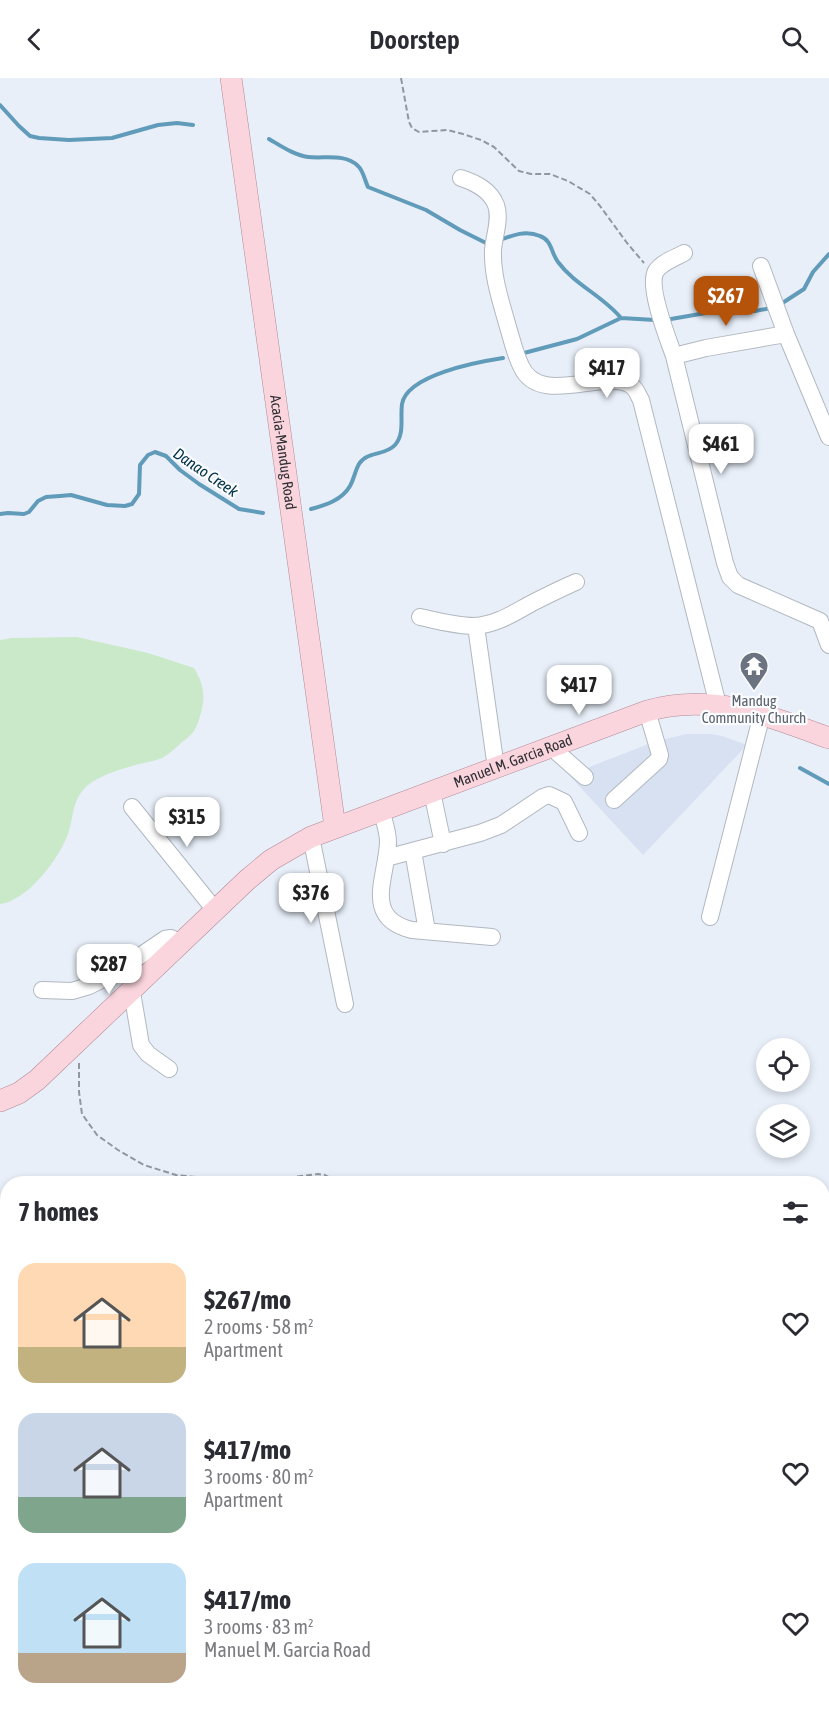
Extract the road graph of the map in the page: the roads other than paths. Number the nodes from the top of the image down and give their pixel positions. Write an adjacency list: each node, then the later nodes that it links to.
1 (231, 78): 24 (main road, Acacia-Mandug Road)
2 (461, 178): 13 (street)
3 (684, 253): 6 (street)
4 (762, 266): 5 (street)
5 (786, 334): 6 (street); 7 (street)
6 (674, 356): 10 (street)
7 (829, 437)
8 (576, 582): 11 (street)
9 (420, 617): 11 (street)
10 (824, 622): 12 (street)
11 (476, 626): 18 (street)
12 (829, 645)
13 (718, 705): 14 (main road, Manuel M. Garcia Road); 15 (main road, Manuel M. Garcia Road)
14 (647, 711): 17 (main road, Manuel M. Garcia Road); 21 (street)
15 (762, 714): 16 (main road, Manuel M. Garcia Road); 31 (street)
16 (829, 738)
17 (551, 747): 18 (main road, Manuel M. Garcia Road); 19 (street)
18 (496, 768): 20 (main road, Manuel M. Garcia Road)
19 (585, 777)
20 (432, 792): 23 (main road, Manuel M. Garcia Road); 27 (street)
21 (614, 800)
22 (132, 807): 30 (street)
23 (381, 810): 24 (main road, Manuel M. Garcia Road); 29 (street)
24 (335, 826): 26 (main road, Manuel M. Garcia Road)
25 (579, 833): 27 (street)
26 (311, 837): 30 (main road, Manuel M. Garcia Road); 37 (street)
27 (443, 844): 28 (street)
28 (414, 851): 29 (street); 32 (street)
29 (386, 858): 32 (street)
30 (215, 910): 34 (main road, Manuel M. Garcia Road)
31 (710, 917)
32 (427, 931): 33 (street)
33 (492, 937)
34 (179, 944): 35 (street); 36 (main road, Manuel M. Garcia Road)
35 (42, 990)
36 (129, 992): 38 (street); 39 (main road, Manuel M. Garcia Road)
37 (345, 1004)
38 (169, 1069)
39 (0, 1101)

